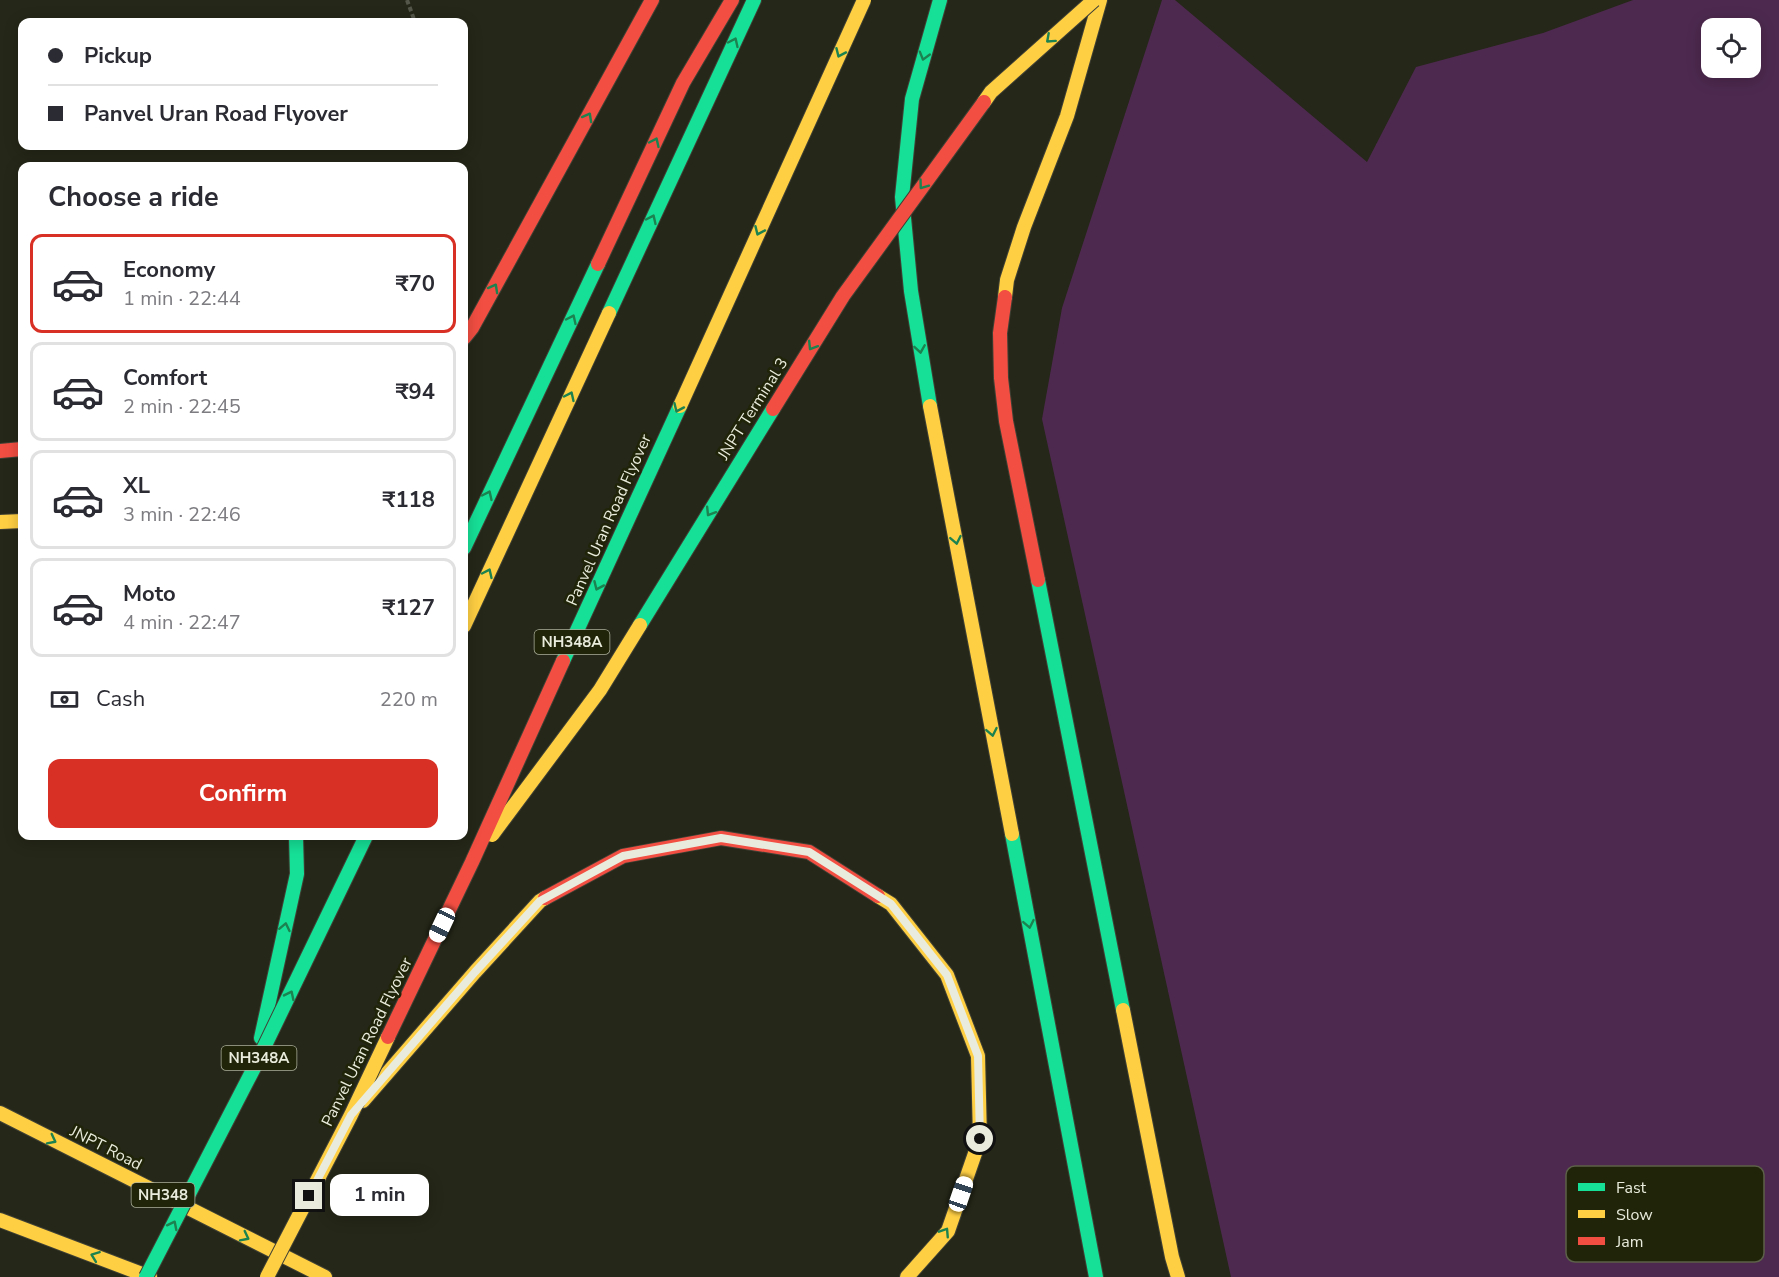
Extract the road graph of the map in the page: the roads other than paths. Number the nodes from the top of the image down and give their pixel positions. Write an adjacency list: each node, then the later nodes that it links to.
1 (652, 0): 8 (main road, one-way to 1)
2 (732, 0): 13 (main road, one-way to 2)
3 (753, 0): 14 (main road, one-way to 3)
4 (864, 0): 17 (main road, Panvel Uran Road Flyover / NH348A, one-way to 17, bridge)
5 (940, 0): 26 (main road, one-way to 26)
6 (1094, 0): 17 (main road, JNPT Terminal 3, one-way to 17, bridge)
7 (1100, 0): 27 (main road)
8 (468, 333)
9 (18, 450): 10 (main road)
10 (0, 452)
11 (18, 521): 12 (main road)
12 (0, 522)
13 (468, 539)
14 (468, 617)
15 (296, 840): 18 (main road, one-way to 15, bridge)
16 (364, 840): 18 (main road, NH348A, one-way to 16, bridge)
17 (472, 862): 20 (main road, Panvel Uran Road Flyover / NH348A, bridge)
18 (255, 1066): 22 (main road, NH348A, one-way to 18, bridge)
19 (0, 1113): 24 (main road, JNPT Road / NH348, one-way to 24)
20 (351, 1115): 23 (main road, Panvel Uran Road Flyover / NH348A, bridge); 25 (main road, one-way to 20, bridge)
21 (0, 1220): 22 (main road, one-way to 21)
22 (148, 1277)
23 (267, 1277)
24 (325, 1277)
25 (907, 1277)
26 (1096, 1277)
27 (1178, 1277)

